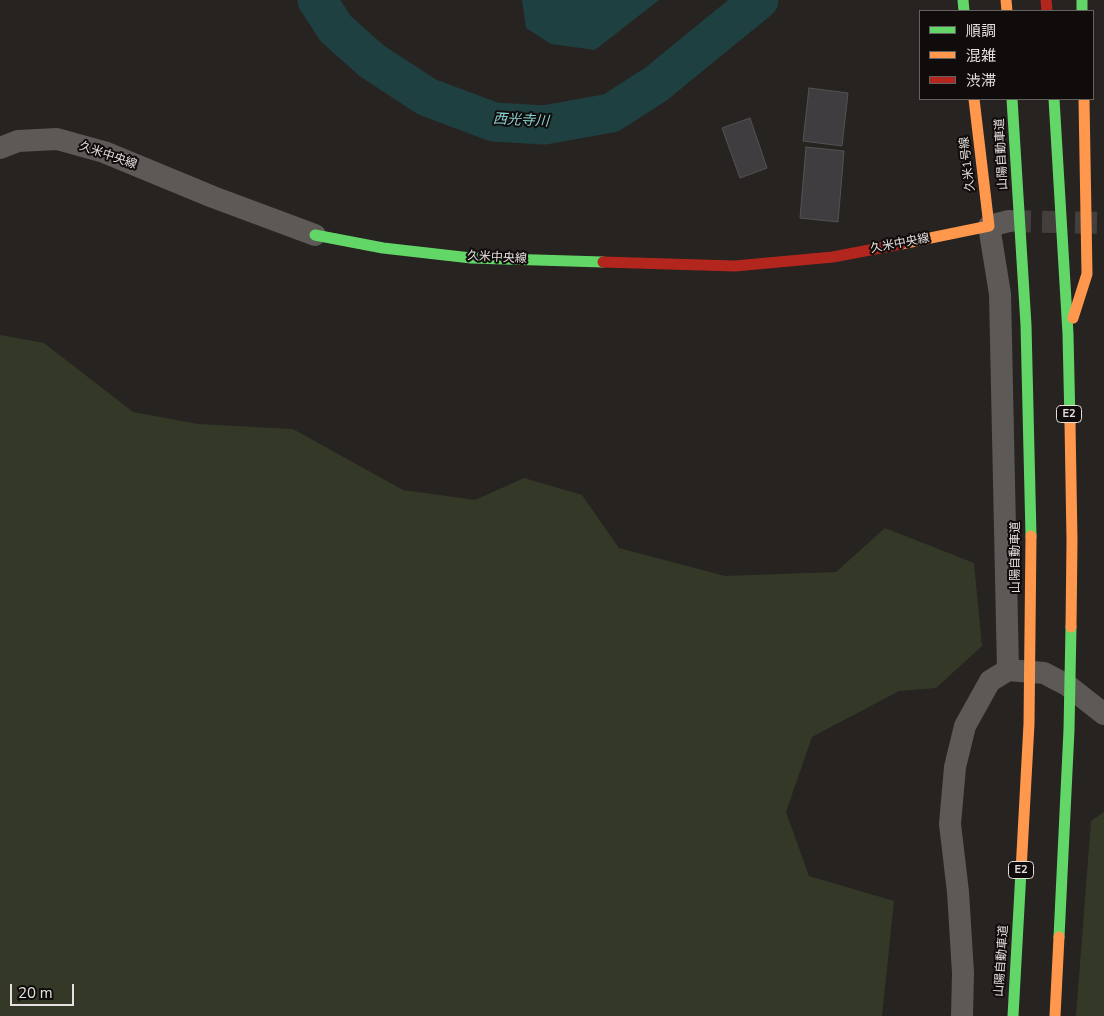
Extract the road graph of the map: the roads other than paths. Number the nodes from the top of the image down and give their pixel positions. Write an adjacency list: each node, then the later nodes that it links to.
1 (974, 100): 6 (main road, 久米1号線)
2 (1012, 100): 12 (main road, 山陽自動車道 / E2)
3 (1054, 100): 8 (main road, E2)
4 (1084, 100): 8 (main road)
5 (0, 148): 7 (street, 久米中央線)
6 (999, 224): 7 (main road, 久米中央線); 9 (street)
7 (315, 235)
8 (1068, 334): 13 (main road, E2)
9 (1008, 670): 10 (street); 11 (street)
10 (1104, 714)
11 (962, 1016)
12 (1013, 1016)
13 (1056, 1016)

